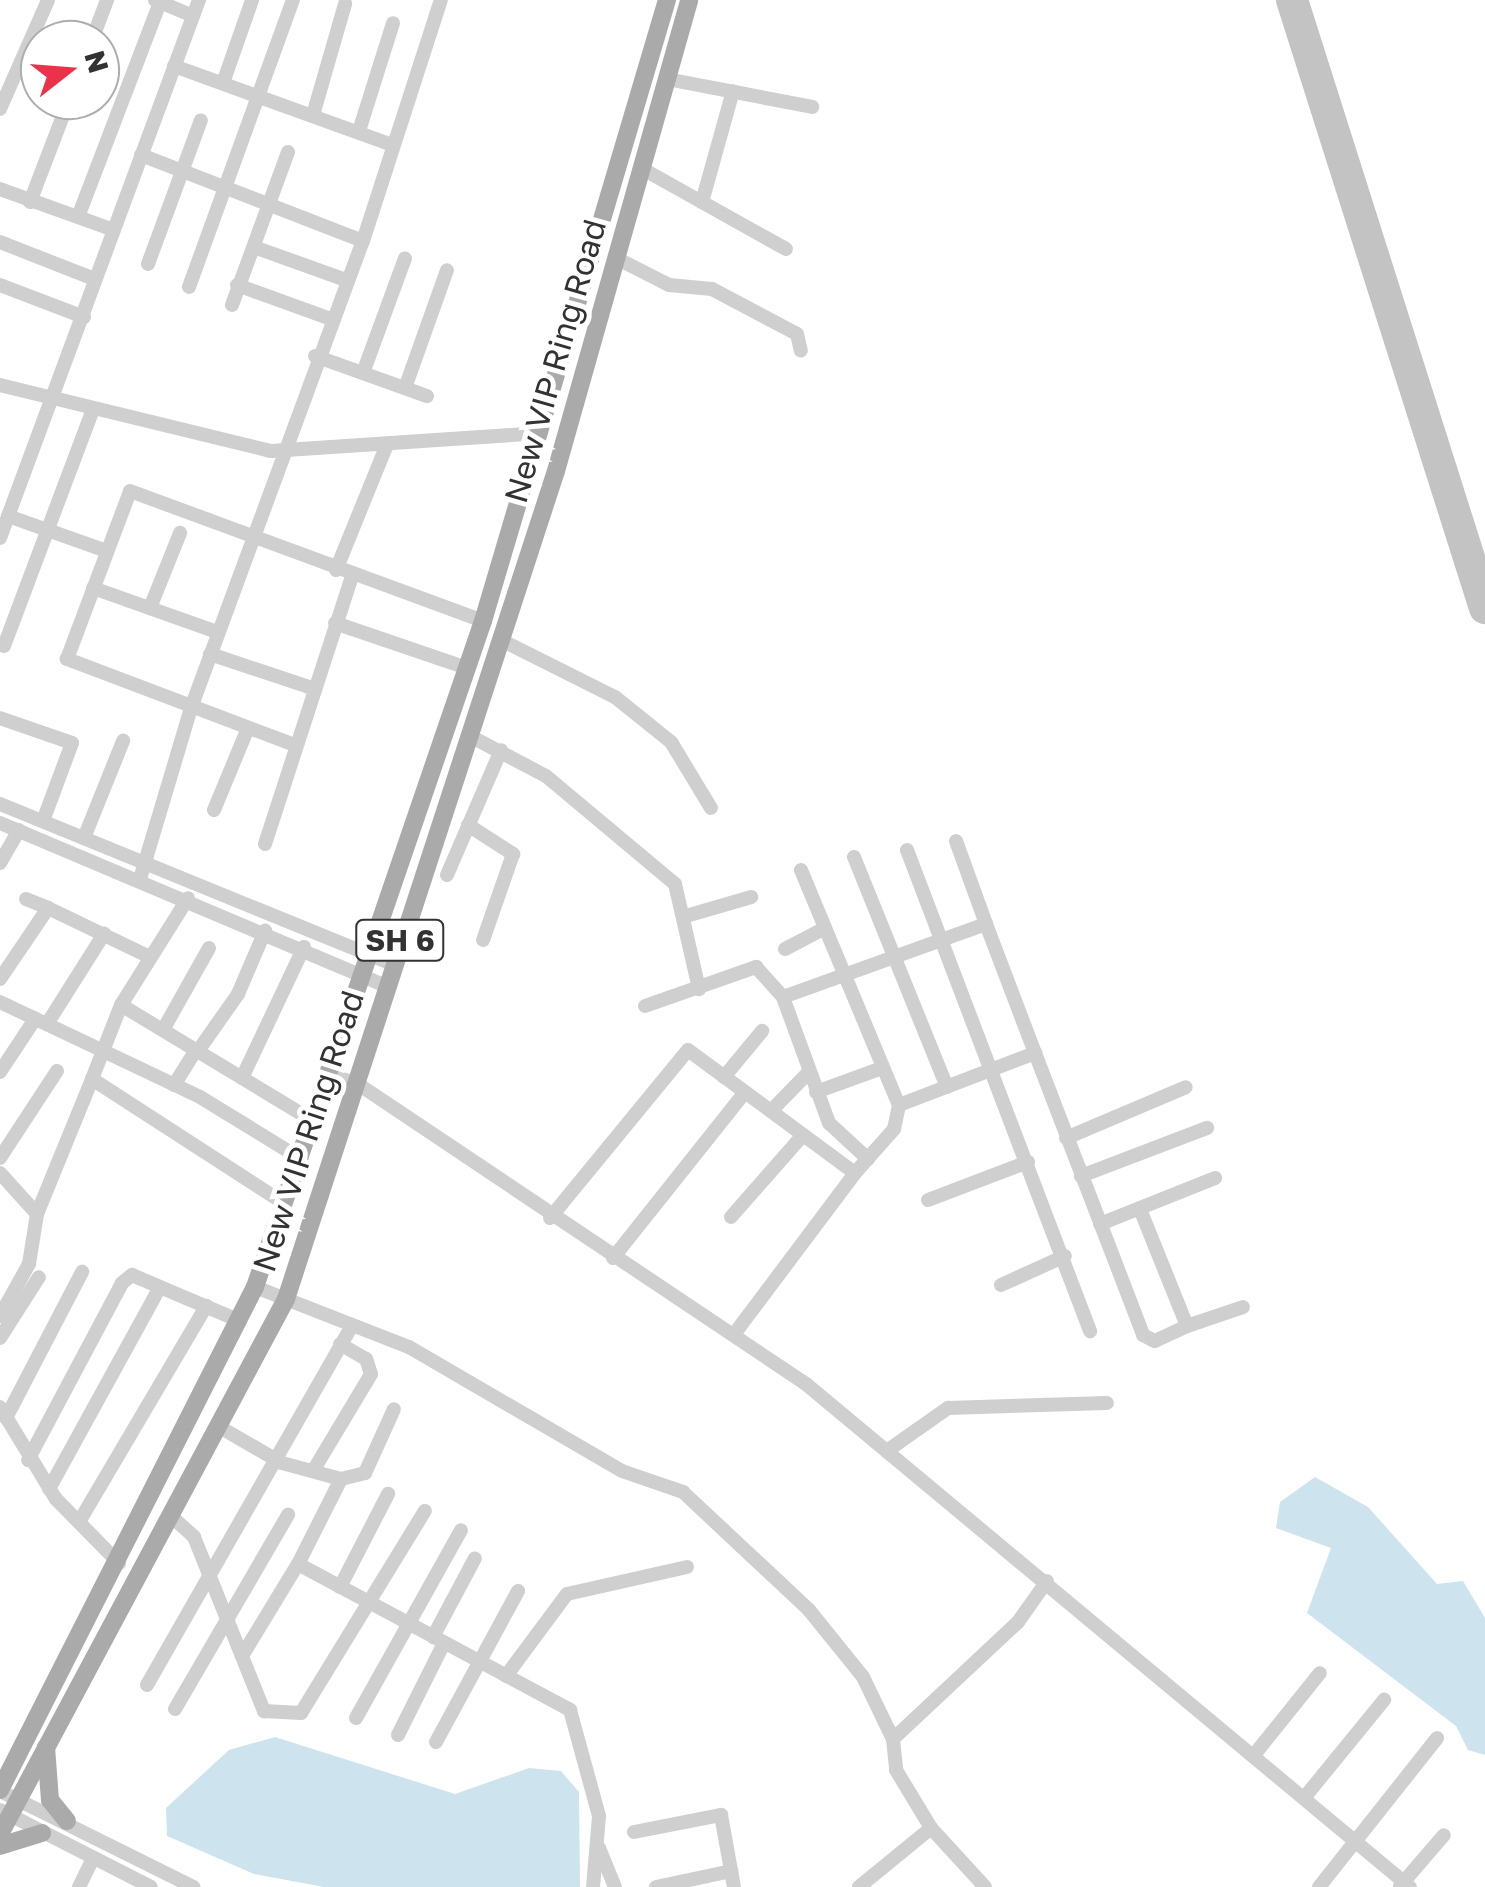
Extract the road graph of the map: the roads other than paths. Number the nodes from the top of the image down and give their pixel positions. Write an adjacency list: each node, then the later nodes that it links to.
1 (48, 0): 18 (street)
2 (198, 0): 10 (street)
3 (252, 0): 14 (street)
4 (294, 0): 16 (street)
5 (441, 0): 23 (street)
6 (667, 0): 59 (main road, New VIP Ring Road / SH 6)
7 (689, 0): 13 (main road, New VIP Ring Road / SH 6)
8 (157, 1): 10 (street); 33 (street)
9 (345, 4): 19 (street)
10 (193, 16): 12 (street)
11 (393, 23): 22 (street)
12 (174, 66): 14 (street); 25 (street)
13 (666, 79): 15 (street); 26 (main road, New VIP Ring Road / SH 6)
14 (223, 82): 16 (street)
15 (732, 91): 17 (street); 32 (street)
16 (260, 97): 19 (street); 28 (street)
17 (812, 107)
18 (0, 109)
19 (313, 114): 22 (street)
20 (61, 120): 31 (street)
21 (201, 120): 27 (street)
22 (359, 131): 23 (street)
23 (390, 144): 35 (street)
24 (288, 152): 30 (street)
25 (141, 155): 27 (street); 34 (street)
26 (641, 168): 32 (street); 40 (main road, New VIP Ring Road / SH 6)
27 (181, 171): 28 (street); 41 (street)
28 (228, 188): 30 (street); 47 (street)
29 (0, 189): 31 (street)
30 (268, 200): 35 (street); 37 (street)
31 (30, 202): 33 (street)
32 (702, 202): 38 (street)
33 (78, 217): 34 (street)
34 (114, 230): 43 (street)
35 (364, 241): 44 (street)
36 (0, 242): 43 (street)
37 (254, 247): 44 (street); 45 (street)
38 (786, 248)
39 (405, 258): 53 (street)
40 (616, 258): 51 (street); 75 (main road, New VIP Ring Road / SH 6)
41 (148, 264)
42 (447, 270): 55 (street)
43 (92, 278): 49 (street)
44 (346, 280): 50 (street)
45 (237, 285): 48 (street); 50 (street)
46 (0, 286): 49 (street)
47 (189, 287)
48 (232, 304)
49 (84, 316): 57 (street)
50 (328, 318): 52 (street)
51 (801, 351)
52 (314, 356): 53 (street); 61 (street)
53 (363, 373): 55 (street)
54 (0, 385): 57 (street)
55 (405, 388): 56 (street)
56 (427, 396)
57 (51, 398): 58 (street); 62 (street)
58 (93, 409): 61 (street); 63 (street)
59 (540, 433): 60 (street); 72 (main road, New VIP Ring Road / SH 6)
60 (386, 446): 61 (street); 68 (street)
61 (281, 450): 65 (street)
62 (8, 516): 63 (street); 66 (street)
63 (49, 530): 67 (street); 76 (street)
64 (180, 534): 71 (street)
65 (251, 536): 67 (street); 68 (street); 74 (street)
66 (0, 538)
67 (107, 552): 70 (street)
68 (336, 570): 69 (street)
69 (352, 576): 72 (street); 73 (street)
70 (93, 588): 71 (street); 80 (street)
71 (150, 608): 74 (street)
72 (483, 621): 78 (main road, New VIP Ring Road / SH 6)
73 (335, 623): 78 (street); 79 (street)
74 (218, 632): 77 (street)
75 (502, 640): 83 (main road, New VIP Ring Road / SH 6); 88 (street)
76 (4, 646)
77 (210, 654): 79 (street); 80 (street)
78 (468, 668): 120 (main road, New VIP Ring Road / SH 6)
79 (312, 688): 85 (street)
80 (191, 708): 82 (street); 100 (street)
81 (0, 718): 90 (street)
82 (248, 728): 85 (street); 89 (street)
83 (470, 736): 86 (street); 121 (main road, New VIP Ring Road / SH 6)
84 (123, 741): 94 (street)
85 (292, 744): 96 (street)
86 (500, 750): 92 (street); 108 (street)
87 (0, 804): 90 (street)
88 (711, 808)
89 (214, 810)
90 (42, 821): 94 (street)
91 (0, 822): 93 (street)
92 (468, 826): 102 (street); 113 (street)
93 (19, 830): 99 (street); 103 (street)
94 (84, 838): 100 (street)
95 (956, 841): 109 (street)
96 (265, 844)
97 (907, 850): 114 (street)
98 (854, 858): 119 (street)
99 (0, 863)
100 (146, 863): 103 (street); 120 (street)
101 (802, 870): 110 (street)
102 (447, 875)
103 (140, 879): 105 (street)
104 (752, 897): 108 (street)
105 (188, 898): 111 (street); 118 (street)
106 (26, 899): 107 (street)
107 (48, 908): 112 (street); 123 (street)
108 (686, 916): 125 (street)
109 (986, 924): 114 (street); 135 (street)
110 (825, 928): 117 (street); 122 (street)
111 (266, 931): 116 (street); 134 (street)
112 (104, 934): 118 (street); 130 (street)
113 (482, 940)
114 (940, 940): 119 (street); 137 (street)
115 (209, 948): 131 (street)
116 (304, 948): 120 (street); 143 (street)
117 (785, 948)
118 (150, 957): 128 (street)
119 (894, 958): 122 (street); 147 (street)
120 (360, 962): 121 (street); 124 (street); 141 (main road, New VIP Ring Road / SH 6)
121 (392, 964): 124 (main road, New VIP Ring Road / SH 6)
122 (844, 976): 126 (street); 136 (street)
123 (0, 979)
124 (386, 986): 145 (main road, New VIP Ring Road / SH 6)
125 (699, 988): 126 (street); 129 (street)
126 (783, 997): 140 (street)
127 (0, 1002): 130 (street)
128 (121, 1004): 131 (street); 133 (street)
129 (646, 1006)
130 (41, 1022): 133 (street); 139 (street)
131 (164, 1030): 134 (street)
132 (762, 1030): 142 (street)
133 (100, 1049): 144 (street); 146 (street)
134 (197, 1051): 143 (street); 146 (street)
135 (1034, 1053): 137 (street); 156 (street)
136 (882, 1068): 150 (street); 151 (street)
137 (991, 1070): 147 (street); 160 (street)
138 (57, 1071): 157 (street)
139 (0, 1072)
140 (808, 1073): 150 (street); 152 (street)
141 (330, 1075): 145 (street); 153 (main road, New VIP Ring Road / SH 6)
142 (724, 1077): 149 (street); 170 (street)
143 (242, 1078): 153 (street)
144 (92, 1079): 166 (street); 168 (street)
145 (358, 1084): 170 (street); 179 (main road, New VIP Ring Road / SH 6)
146 (174, 1085): 158 (street)
147 (947, 1086): 151 (street)
148 (1186, 1088): 156 (street)
149 (745, 1092): 152 (street); 173 (street)
150 (816, 1092): 159 (street)
151 (899, 1105): 159 (street)
152 (771, 1112): 155 (street)
153 (316, 1122): 158 (main road, New VIP Ring Road / SH 6)
154 (1206, 1128): 163 (street)
155 (803, 1135): 162 (street); 169 (street)
156 (1066, 1138): 163 (street)
157 (0, 1158)
158 (301, 1159): 166 (main road, New VIP Ring Road / SH 6)
159 (868, 1159): 162 (street)
160 (1028, 1162): 165 (street); 172 (street)
161 (0, 1173): 168 (street)
162 (855, 1173): 187 (street)
163 (1081, 1176): 171 (street)
164 (1215, 1178): 167 (street)
165 (928, 1200)
166 (286, 1204): 177 (main road, New VIP Ring Road / SH 6)
167 (1140, 1208): 171 (street); 185 (street)
168 (37, 1214): 182 (street)
169 (731, 1217)
170 (550, 1218): 173 (street)
171 (1100, 1224): 185 (street)
172 (1065, 1256): 176 (street); 186 (street)
173 (613, 1258): 187 (street)
174 (82, 1272): 192 (street)
175 (38, 1277): 188 (street)
176 (1001, 1285)
177 (255, 1286): 179 (street); 183 (main road, New VIP Ring Road / SH 6)
178 (160, 1287): 180 (street); 196 (street); 199 (street)
179 (286, 1298): 184 (street); 193 (main road, New VIP Ring Road / SH 6)
180 (206, 1306): 183 (street); 204 (street)
181 (1243, 1307): 185 (street)
182 (0, 1316)
183 (240, 1321): 207 (main road, New VIP Ring Road / SH 6)
184 (352, 1325): 189 (street); 227 (street)
185 (1187, 1326)
186 (1090, 1331)
187 (735, 1333): 194 (street)
188 (0, 1338)
189 (340, 1344): 195 (street); 197 (street)
190 (1107, 1403): 194 (street)
191 (394, 1409): 198 (street)
192 (3, 1413): 196 (street)
193 (223, 1429): 195 (street); 203 (main road, New VIP Ring Road / SH 6)
194 (891, 1448): 211 (street)
195 (272, 1456): 197 (street); 210 (street)
196 (28, 1460): 199 (street)
197 (313, 1471): 198 (street)
198 (341, 1479): 208 (street)
199 (49, 1489): 204 (street)
200 (388, 1494): 212 (street)
201 (426, 1511): 214 (street)
202 (288, 1514): 216 (street)
203 (171, 1516): 210 (street); 230 (main road, New VIP Ring Road / SH 6)
204 (79, 1522): 207 (street)
205 (460, 1530): 215 (street)
206 (475, 1558): 217 (street)
207 (119, 1563): 232 (main road, New VIP Ring Road / SH 6)
208 (298, 1564): 212 (street); 218 (street)
209 (687, 1567): 221 (street)
210 (206, 1569): 216 (street); 222 (street)
211 (1048, 1581): 227 (street); 231 (street)
212 (340, 1587): 214 (street)
213 (518, 1591): 219 (street)
214 (371, 1605): 215 (street); 218 (street)
215 (405, 1623): 217 (street); 225 (street)
216 (227, 1624): 218 (street); 224 (street)
217 (438, 1640): 219 (street); 226 (street)
218 (242, 1656)
219 (478, 1661): 221 (street); 229 (street)
220 (1320, 1674): 231 (street)
221 (506, 1676): 241 (street)
222 (147, 1686)
223 (1384, 1700): 233 (street)
224 (176, 1709)
225 (356, 1718)
226 (398, 1734)
227 (893, 1738): 236 (street)
228 (1437, 1738): 242 (street)
229 (436, 1742)
230 (46, 1746): 234 (main road, New VIP Ring Road / SH 6); 235 (main road)
231 (1254, 1755): 233 (street)
232 (0, 1791): 234 (street)
233 (1304, 1798): 242 (street)
234 (9, 1808): 235 (street); 237 (street); 239 (main road, New VIP Ring Road / SH 6)
235 (67, 1821): 250 (street)
236 (931, 1828): 254 (street); 255 (street)
237 (42, 1832): 243 (main road); 244 (street)
238 (634, 1832): 245 (street)
239 (0, 1834)
240 (1444, 1835): 247 (street)
241 (596, 1842): 251 (street); 252 (street)
242 (1356, 1842): 247 (street); 256 (street)
243 (0, 1846)
244 (92, 1860): 246 (street); 248 (street)
245 (733, 1879): 253 (street)
246 (129, 1882): 249 (street)
247 (1404, 1885)
248 (79, 1887)
249 (151, 1887)
250 (193, 1887)
251 (593, 1887)
252 (615, 1887)
253 (656, 1887)
254 (859, 1887)
255 (985, 1887)
256 (1320, 1887)

